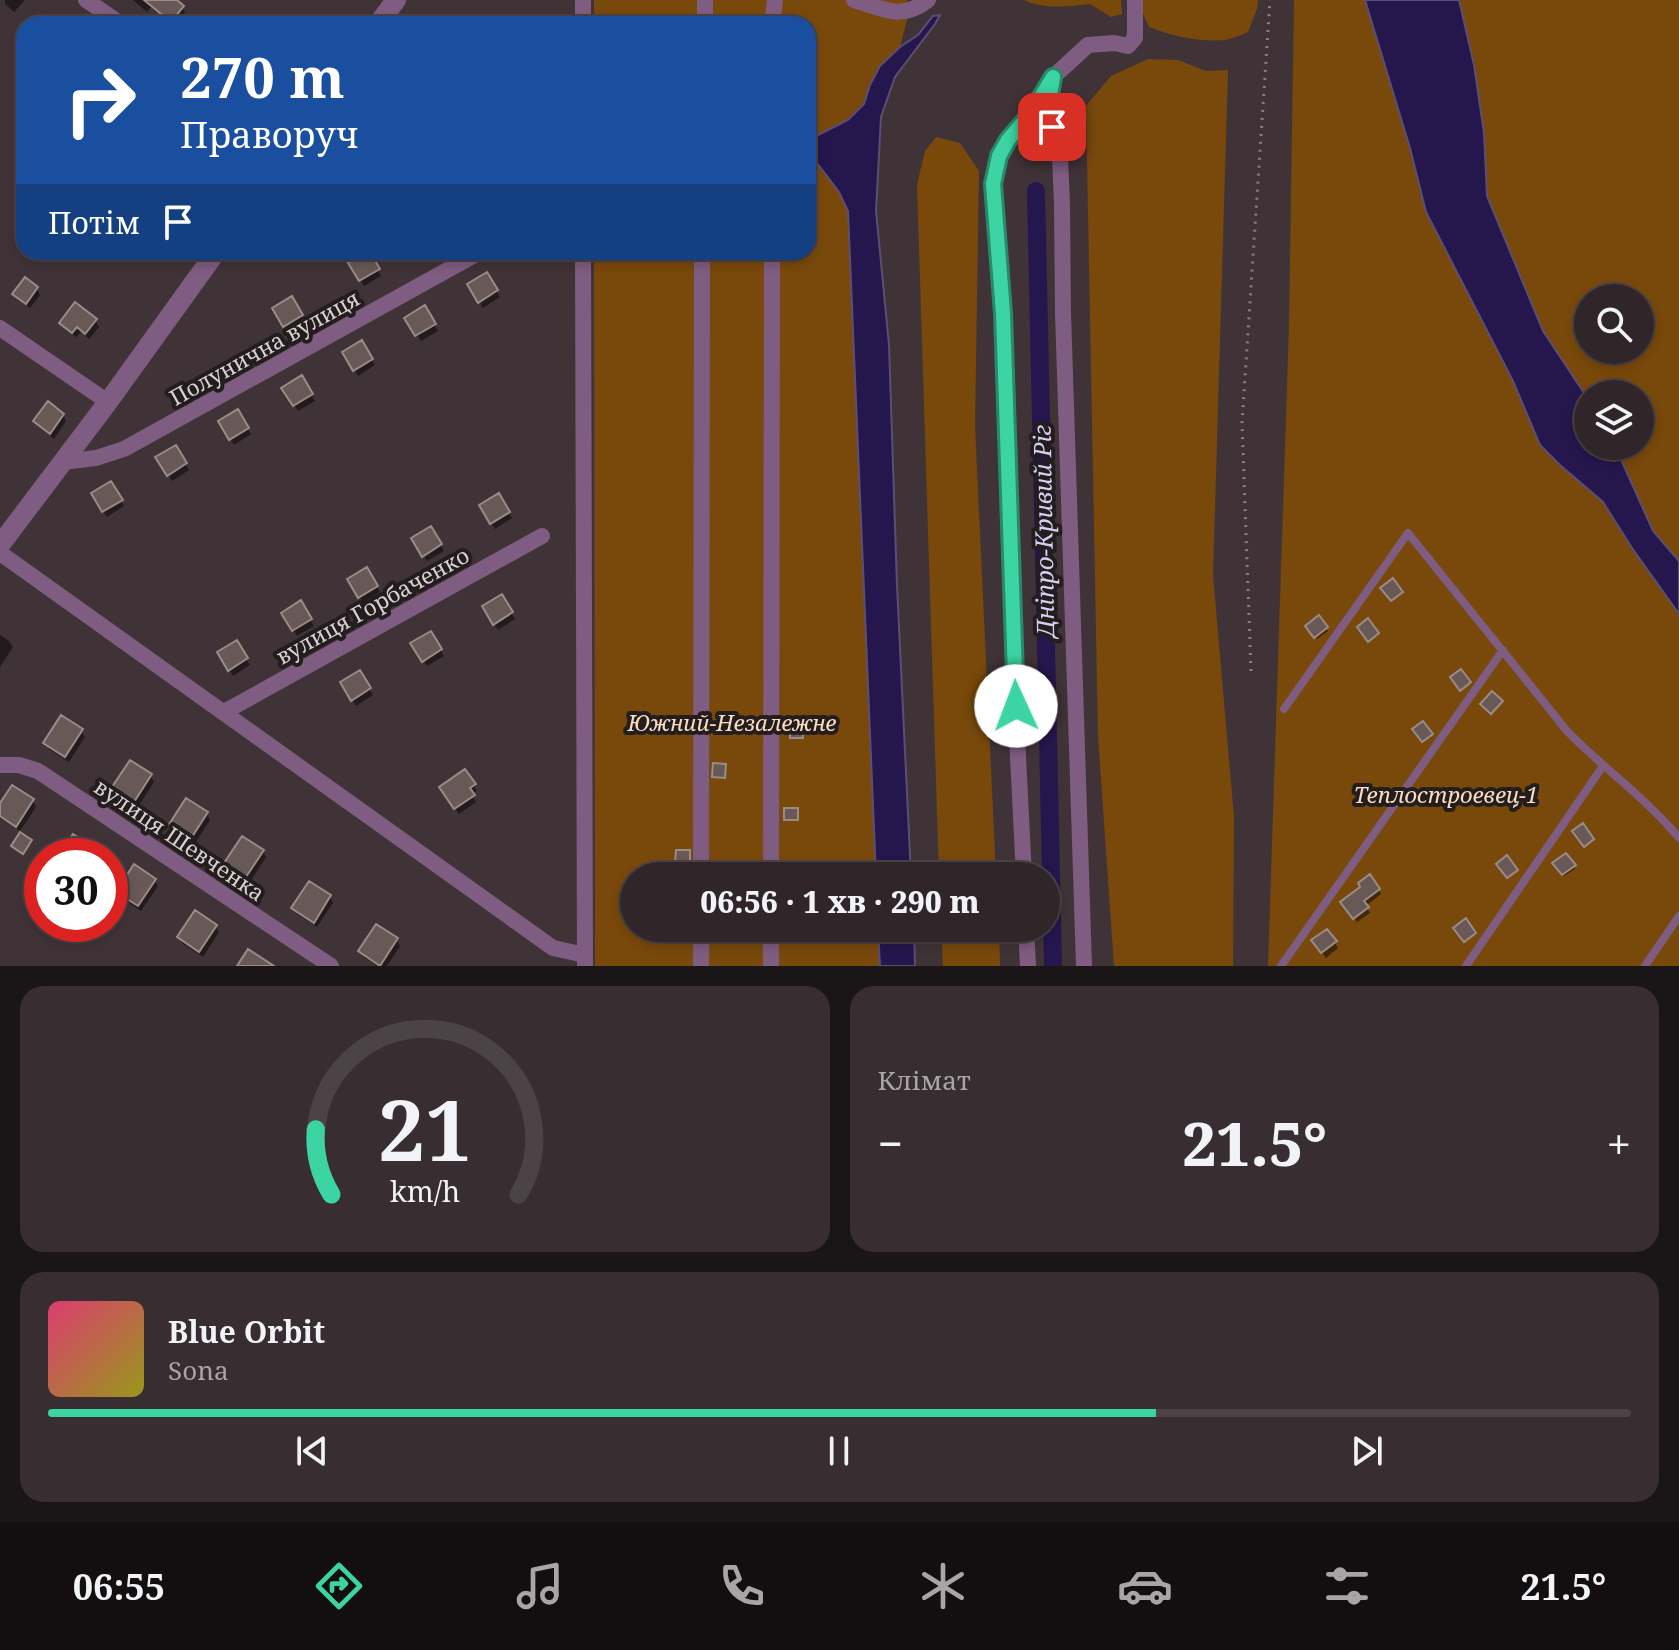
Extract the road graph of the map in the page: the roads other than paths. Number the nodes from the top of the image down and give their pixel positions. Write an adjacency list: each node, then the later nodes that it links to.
1 (86, 0): 5 (street)
2 (854, 0): 3 (street)
3 (928, 0)
4 (1135, 0): 6 (street)
5 (109, 16)
6 (1053, 77): 26 (street); 36 (street)
7 (210, 260): 13 (street)
8 (466, 260): 14 (street, Полунична вулиця)
9 (583, 260): 31 (street)
10 (702, 260): 24 (street)
11 (772, 260): 25 (street)
12 (0, 328): 13 (street)
13 (108, 402): 14 (street)
14 (62, 462): 16 (street)
15 (542, 536): 20 (street, вулиця Горбаченко)
16 (0, 545)
17 (0, 553): 20 (street)
18 (1503, 650): 19 (lane); 22 (lane); 37 (lane)
19 (1284, 709)
20 (224, 712): 31 (street)
21 (0, 765): 32 (street, вулиця Шевченка)
22 (1603, 766): 23 (lane); 38 (lane)
23 (1679, 838)
24 (701, 862)
25 (771, 862)
26 (1023, 862)
27 (1679, 916): 39 (lane)
28 (701, 942): 33 (street)
29 (771, 942): 34 (street)
30 (1027, 942): 35 (street)
31 (585, 960)
32 (331, 966)
33 (701, 966)
34 (771, 966)
35 (1028, 966)
36 (1084, 966)
37 (1281, 966)
38 (1466, 966)
39 (1645, 966)

